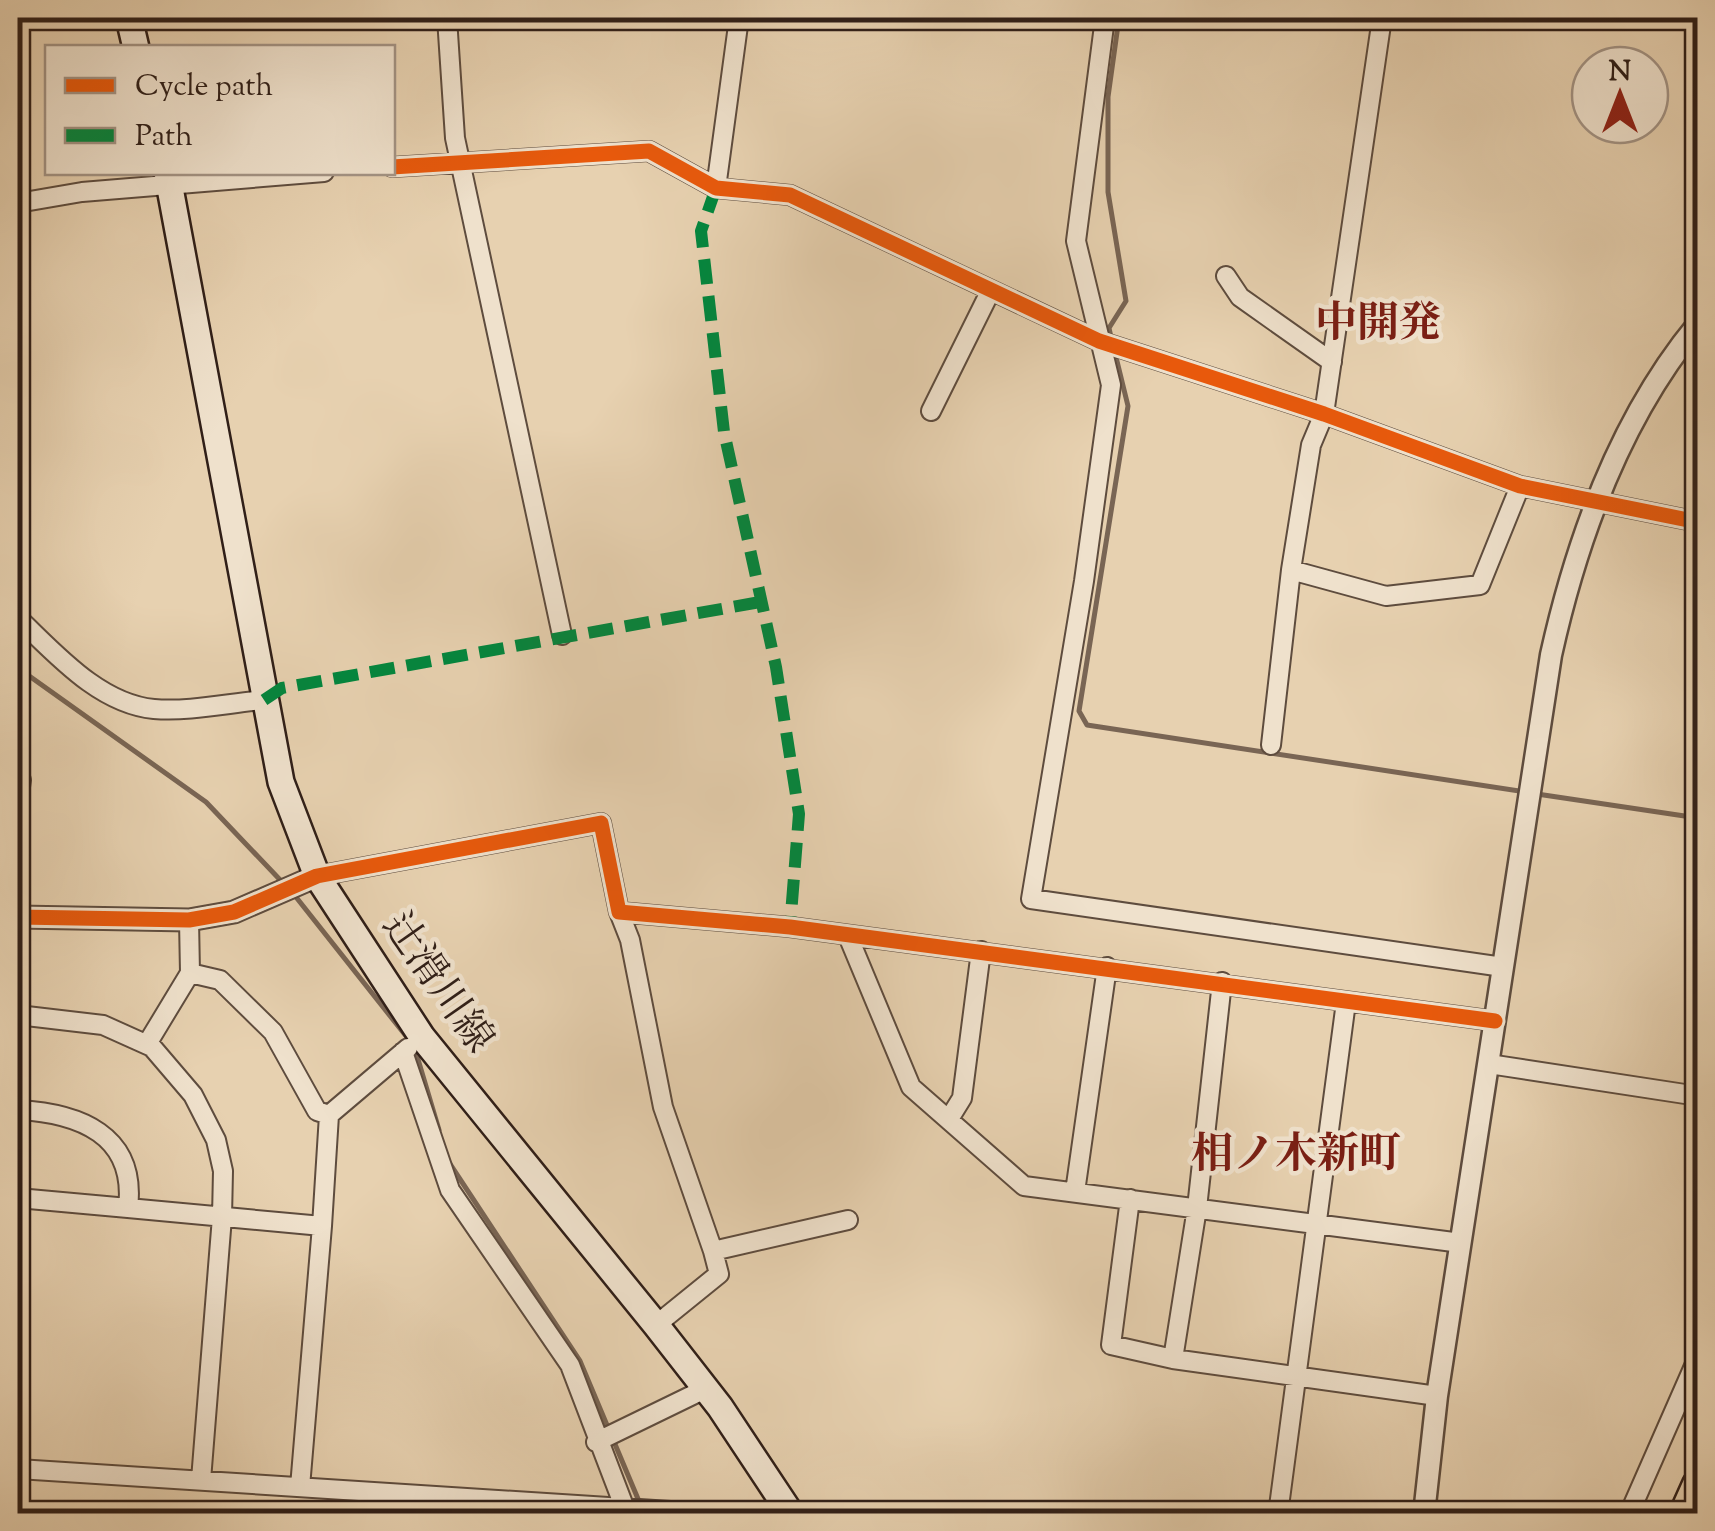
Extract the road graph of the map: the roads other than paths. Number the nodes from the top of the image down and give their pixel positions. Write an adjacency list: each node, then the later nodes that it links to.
1 (129, 18): 6 (main road)
2 (448, 18): 7 (street)
3 (739, 18): 11 (street)
4 (1105, 18): 16 (street)
5 (1382, 18): 17 (street)
6 (135, 45)
7 (461, 161): 8 (street); 11 (street); 25 (street)
8 (395, 167)
9 (258, 175): 10 (street)
10 (169, 179): 12 (street); 26 (main road, 辻滑川線)
11 (716, 188): 14 (street)
12 (18, 203)
13 (1226, 276): 17 (street)
14 (991, 290): 16 (street); 18 (street)
15 (1698, 324): 21 (street)
16 (1099, 341): 19 (street); 36 (street)
17 (1332, 362): 19 (street)
18 (931, 412)
19 (1324, 414): 20 (street); 23 (street)
20 (1520, 486): 21 (street); 23 (street)
21 (1595, 502): 22 (street); 36 (street)
22 (1698, 522)
23 (1291, 570): 27 (street)
24 (18, 618): 26 (street)
25 (562, 635)
26 (264, 700): 30 (main road, 辻滑川線)
27 (1271, 745)
28 (18, 772): 29 (street)
29 (18, 801)
30 (317, 876): 31 (street); 33 (street); 44 (main road, 辻滑川線)
31 (619, 912): 34 (street); 60 (street)
32 (18, 917): 33 (street)
33 (189, 920): 38 (street)
34 (848, 936): 35 (street); 49 (street)
35 (982, 951): 37 (street); 49 (street)
36 (1503, 966): 42 (street)
37 (1107, 967): 39 (street); 50 (street)
38 (190, 973): 43 (street); 48 (street)
39 (1222, 982): 40 (street); 54 (street)
40 (1346, 1002): 42 (street); 57 (street)
41 (18, 1016): 43 (street)
42 (1495, 1021): 45 (street)
43 (147, 1044): 55 (street)
44 (413, 1044): 48 (street); 61 (main road, 辻滑川線); 67 (street)
45 (1489, 1064): 46 (street); 59 (street)
46 (1698, 1096)
47 (18, 1110): 53 (street)
48 (329, 1115): 58 (street)
49 (949, 1119): 50 (street)
50 (1076, 1192): 52 (street)
51 (18, 1198): 53 (street)
52 (1130, 1200): 54 (street); 63 (street)
53 (128, 1208): 55 (street)
54 (1196, 1208): 57 (street); 63 (street)
55 (222, 1217): 58 (street); 69 (street)
56 (848, 1220): 60 (street)
57 (1314, 1224): 59 (street); 64 (street)
58 (322, 1226): 71 (street)
59 (1460, 1243): 66 (street)
60 (713, 1251): 61 (street)
61 (656, 1325): 65 (main road, 辻滑川線)
62 (1698, 1357): 78 (street)
63 (1173, 1359): 64 (street)
64 (1293, 1374): 66 (street); 76 (street)
65 (705, 1389): 67 (street); 75 (main road, 辻滑川線)
66 (1437, 1396): 77 (street)
67 (596, 1442): 73 (street)
68 (18, 1469): 69 (street)
69 (201, 1480): 71 (street)
70 (1698, 1485): 79 (highway)
71 (300, 1487): 72 (street)
72 (457, 1505): 73 (street)
73 (626, 1511): 74 (street)
74 (717, 1514)
75 (791, 1514)
76 (1278, 1514)
77 (1424, 1514)
78 (1630, 1514)
79 (1685, 1514)

